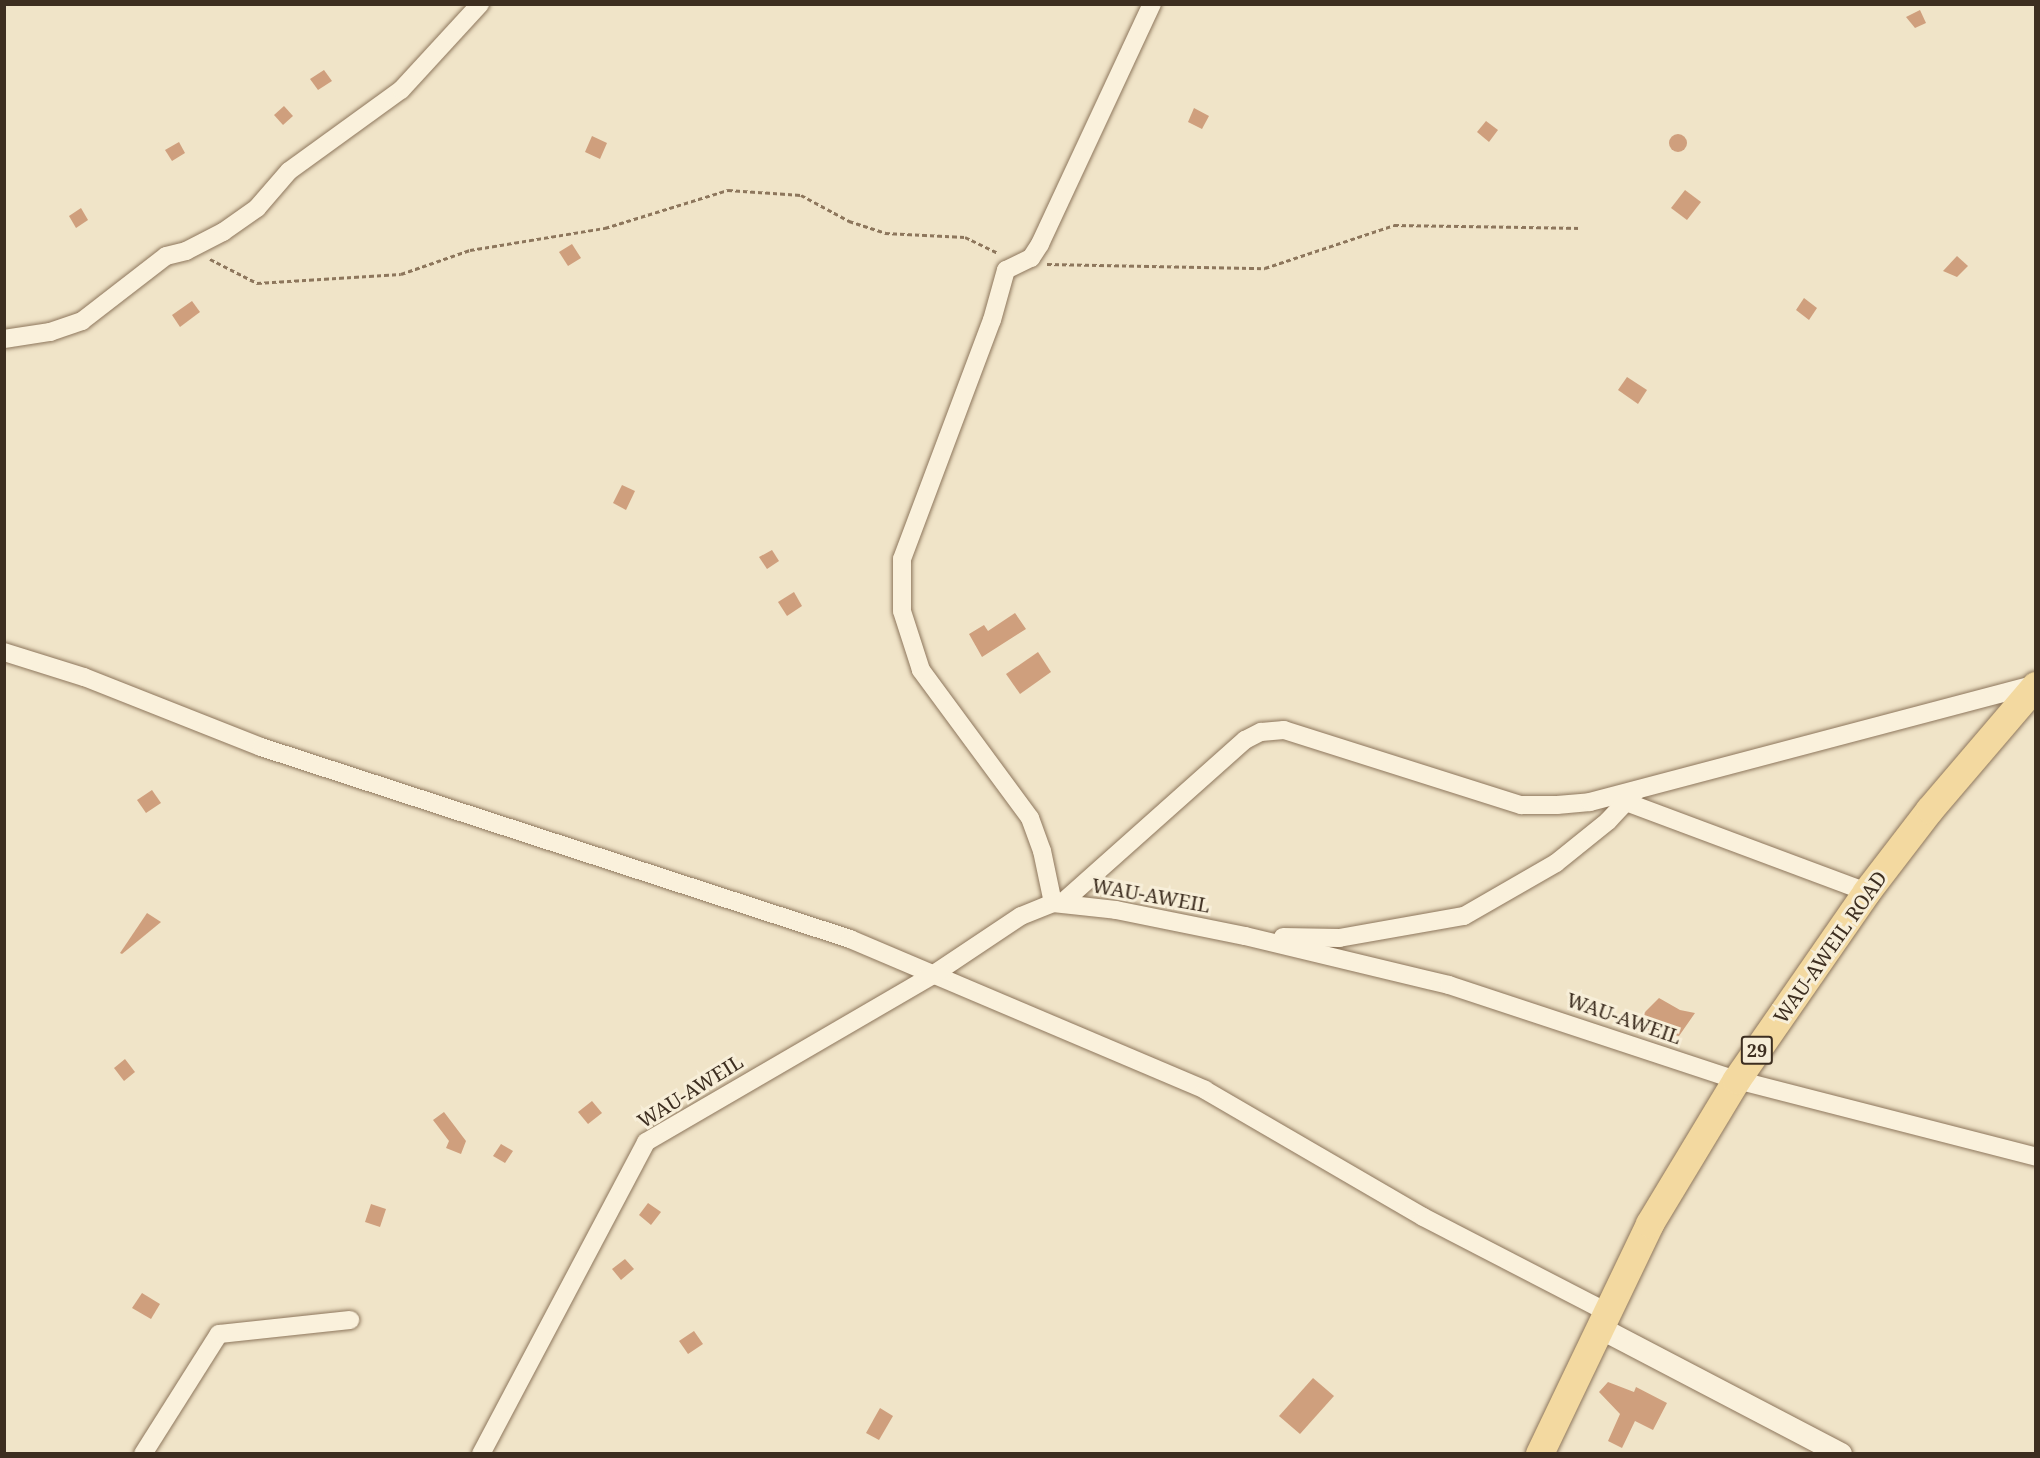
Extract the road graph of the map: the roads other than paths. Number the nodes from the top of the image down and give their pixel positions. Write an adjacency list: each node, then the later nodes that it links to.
1 (480, 4): 3 (street)
2 (1152, 4): 8 (street)
3 (4, 339)
4 (4, 652): 10 (street)
5 (2036, 685): 6 (street); 7 (main road, WAU-AWEIL ROAD / 29)
6 (1632, 795): 7 (street); 8 (street); 9 (street)
7 (1867, 892): 11 (main road, WAU-AWEIL ROAD / 29)
8 (1058, 903): 9 (street, WAU-AWEIL); 10 (street, WAU-AWEIL)
9 (1245, 936): 11 (street, WAU-AWEIL)
10 (931, 976): 14 (street); 16 (street, WAU-AWEIL)
11 (1737, 1080): 12 (street, WAU-AWEIL); 14 (main road, WAU-AWEIL ROAD / 29)
12 (2036, 1157)
13 (350, 1320): 15 (street)
14 (1603, 1320): 17 (main road, WAU-AWEIL ROAD / 29); 18 (street)
15 (143, 1454)
16 (481, 1454)
17 (1540, 1454)
18 (1841, 1454)

